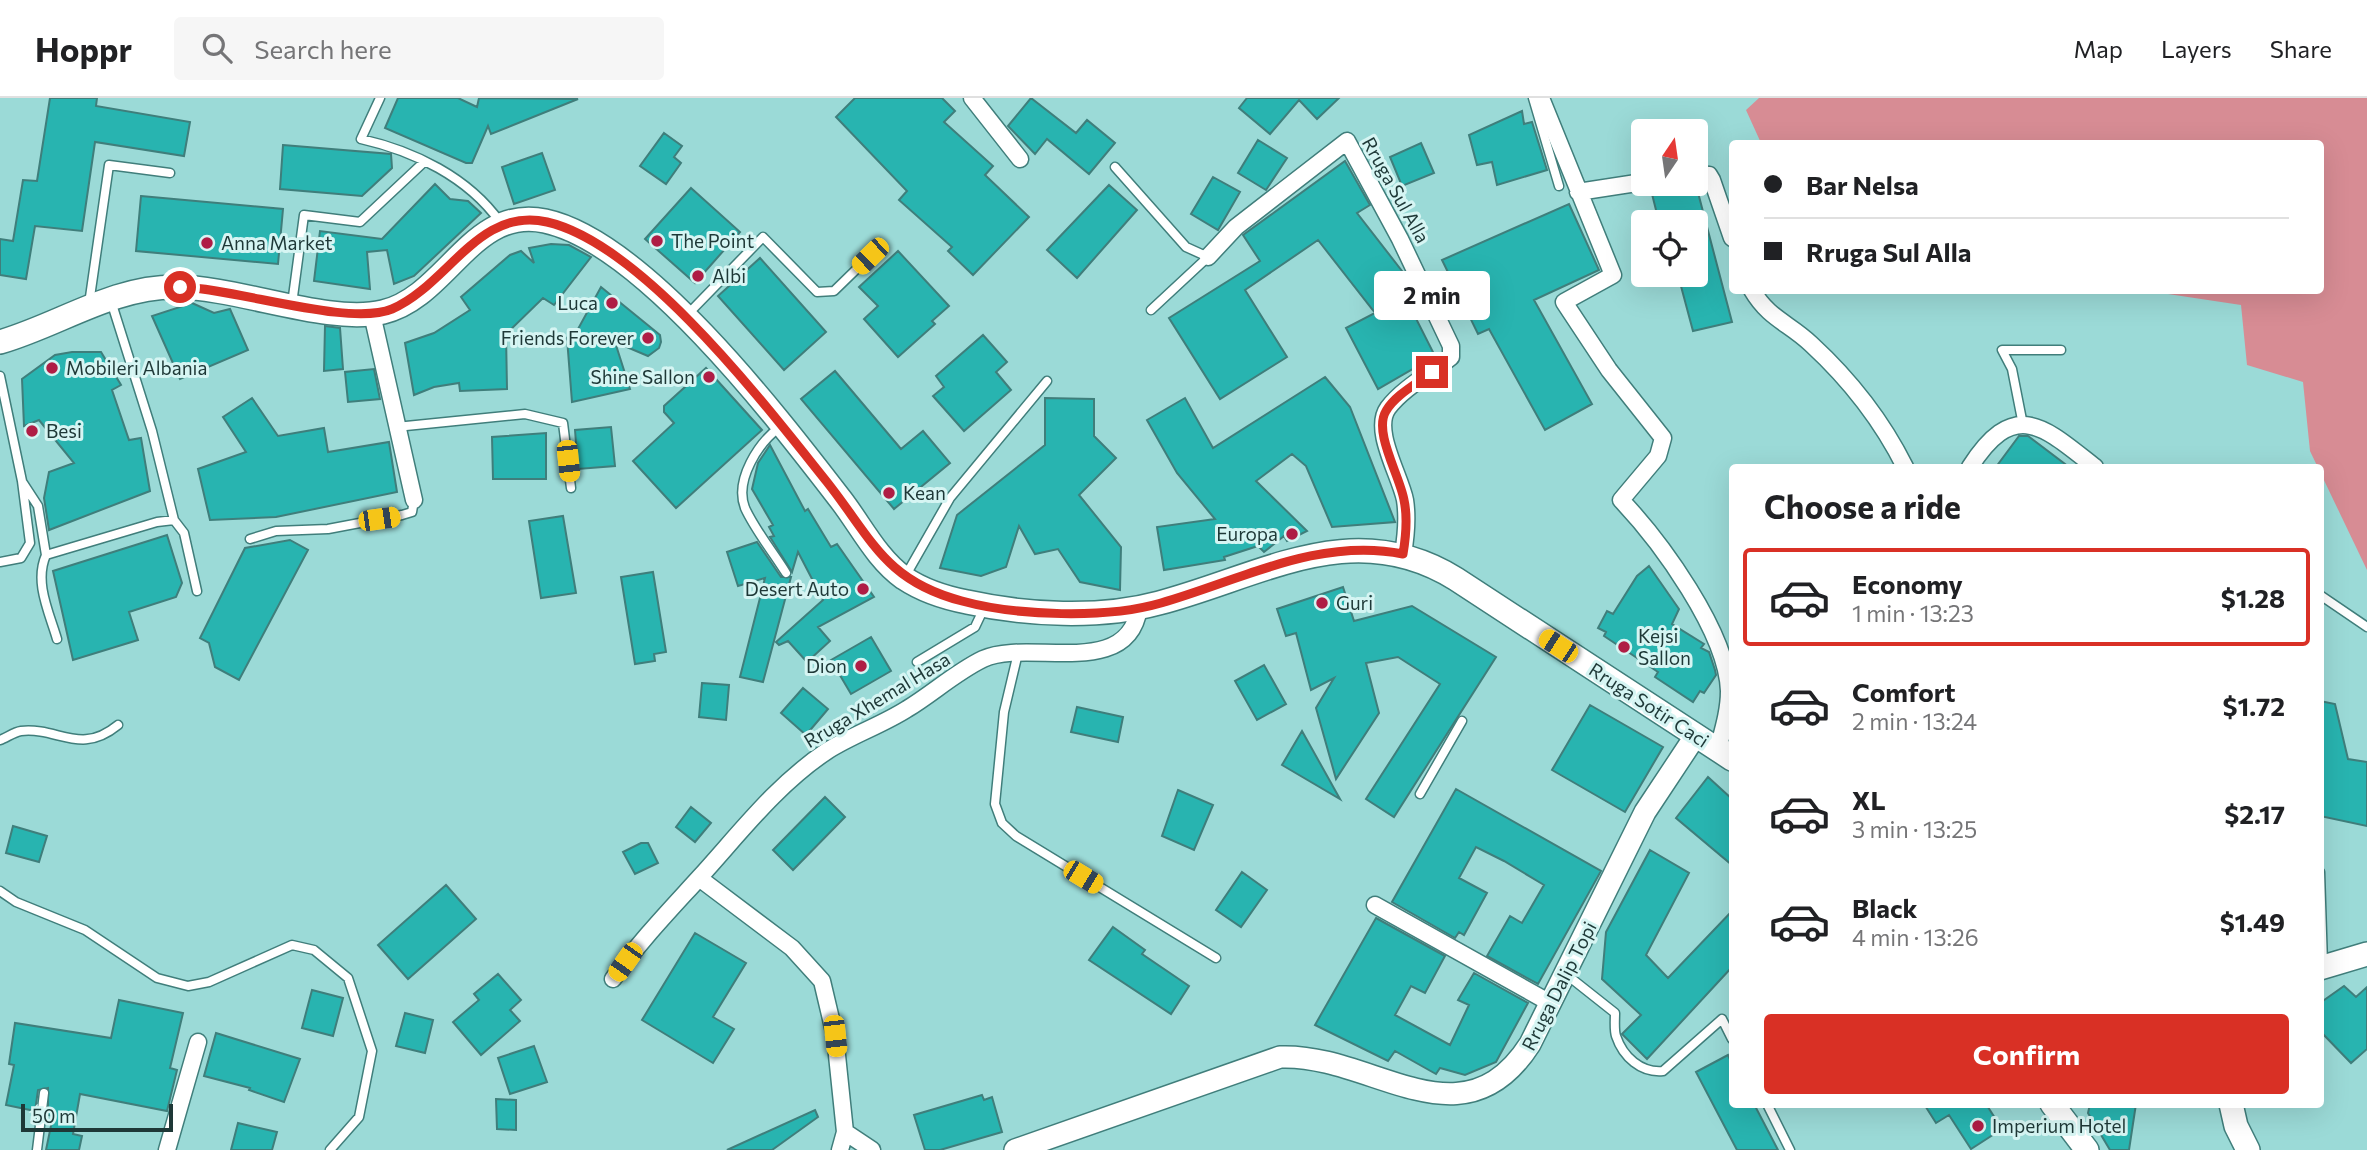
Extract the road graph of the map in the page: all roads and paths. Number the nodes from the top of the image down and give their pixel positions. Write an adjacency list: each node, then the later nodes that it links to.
1 (380, 98): 6 (lane)
2 (972, 98): 5 (street)
3 (1533, 98): 11 (lane)
4 (1541, 98): 12 (street)
5 (1020, 159)
6 (424, 162): 13 (lane); 19 (lane)
7 (1115, 167): 16 (lane)
8 (170, 173): 20 (lane)
9 (1708, 175): 14 (street)
10 (1631, 184): 12 (street)
11 (1559, 186)
12 (1578, 192): 56 (street)
13 (501, 224): 22 (main road, Rruga Sotir Caci); 23 (main road, Rruga Sotir Caci)
14 (1729, 229)
15 (870, 256): 23 (lane)
16 (1208, 257): 21 (lane, Rruga Sul Alla); 39 (street, Rruga Sul Alla)
17 (1754, 294): 31 (street)
18 (111, 298): 19 (main road, Rruga Sotir Caci); 20 (main road, Rruga Sotir Caci); 37 (lane)
19 (292, 304): 22 (main road, Rruga Sotir Caci)
20 (89, 306): 24 (main road, Rruga Sotir Caci)
21 (1151, 310)
22 (372, 314): 30 (street)
23 (684, 317): 28 (main road, Rruga Sotir Caci)
24 (0, 342)
25 (2061, 350): 29 (lane)
26 (0, 376): 34 (lane)
27 (1046, 381): 43 (lane)
28 (783, 425): 42 (lane); 43 (main road, Rruga Sotir Caci)
29 (2023, 425): 32 (street); 33 (street)
30 (396, 427): 35 (lane); 36 (street)
31 (1903, 464)
32 (1972, 464)
33 (2091, 464)
34 (22, 481): 40 (lane); 41 (lane)
35 (571, 488)
36 (414, 500): 38 (lane)
37 (174, 520): 40 (lane); 44 (lane)
38 (250, 539)
39 (1403, 554): 47 (main road, Rruga Sotir Caci); 54 (main road, Rruga Sotir Caci)
40 (46, 555): 49 (lane)
41 (0, 562)
42 (786, 573)
43 (904, 578): 46 (main road, Rruga Sotir Caci)
44 (197, 591)
45 (2324, 598): 48 (lane)
46 (985, 606): 47 (main road, Rruga Sotir Caci); 51 (lane)
47 (1139, 608): 50 (street, Rruga Xhemal Hasa)
48 (2367, 627)
49 (57, 639)
50 (1018, 653): 58 (street, Rruga Xhemal Hasa); 62 (lane)
51 (917, 662)
52 (1462, 721): 57 (lane)
53 (118, 725): 55 (lane)
54 (1696, 735): 56 (main road, Rruga Sotir Caci); 64 (street, Rruga Dalip Topi)
55 (0, 740)
56 (1728, 753)
57 (1420, 794)
58 (699, 878): 65 (street, Rruga Xhemal Hasa); 73 (street)
59 (0, 891): 76 (lane)
60 (1375, 905): 66 (street)
61 (2367, 954): 63 (main road)
62 (1216, 958)
63 (2324, 966)
64 (1567, 975): 66 (street, Rruga Dalip Topi); 67 (lane)
65 (613, 979)
66 (1552, 1004): 79 (street, Rruga Dalip Topi)
67 (1729, 1033)
68 (198, 1042): 75 (street)
69 (44, 1093): 74 (lane)
70 (1769, 1108): 80 (lane)
71 (2055, 1108): 81 (main road)
72 (2232, 1108): 82 (main road)
73 (845, 1132): 77 (street); 78 (street)
74 (37, 1150)
75 (167, 1150)
76 (330, 1150)
77 (840, 1150)
78 (872, 1150)
79 (1015, 1150)
80 (1790, 1150)
81 (2087, 1150)
82 (2248, 1150)

